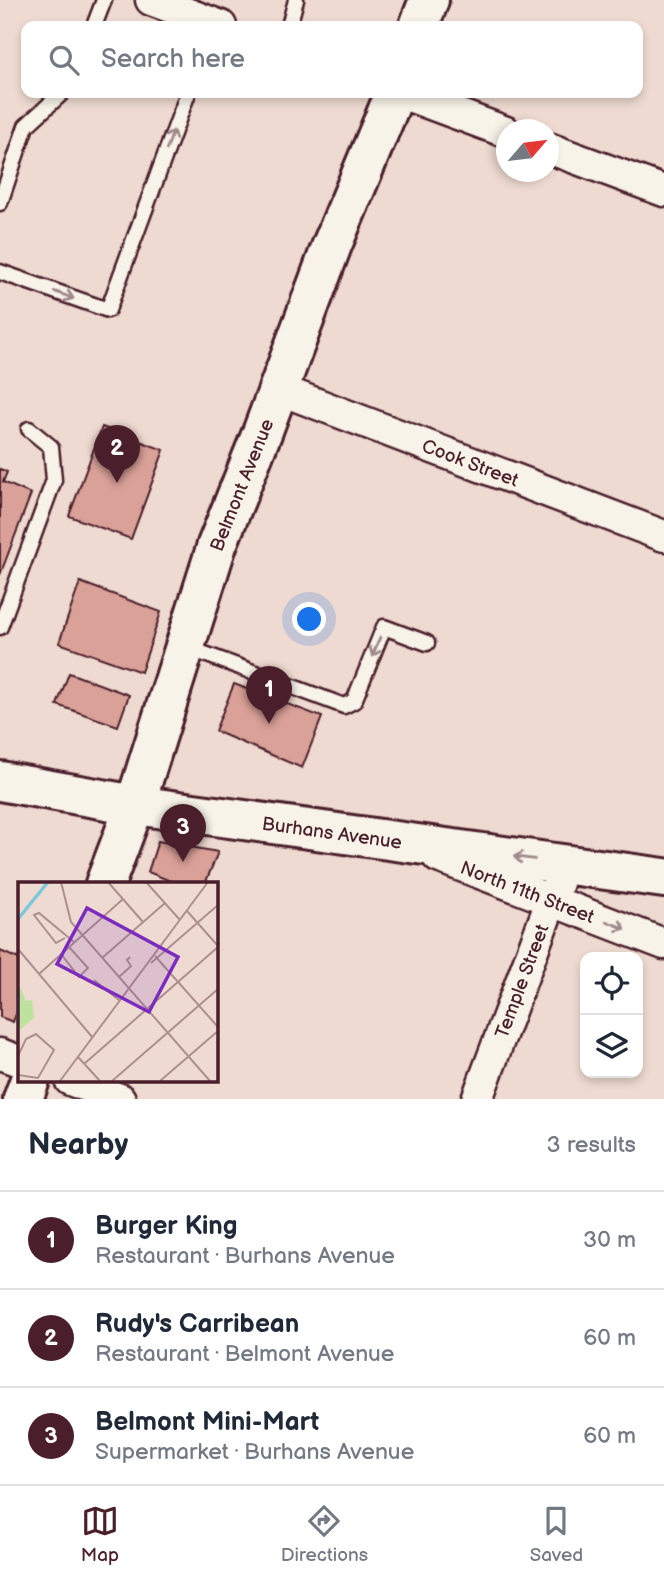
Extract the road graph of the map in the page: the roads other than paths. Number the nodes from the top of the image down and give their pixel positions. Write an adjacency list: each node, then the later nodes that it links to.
1 (104, 0): 5 (lane)
2 (151, 0): 6 (street)
3 (296, 0): 7 (lane)
4 (429, 0): 8 (main road)
5 (96, 21)
6 (205, 21)
7 (290, 21)
8 (421, 21)
9 (57, 98): 16 (lane)
10 (186, 98): 17 (lane, one-way to 10)
11 (392, 98): 18 (main road, Belmont Avenue)
12 (414, 98): 13 (street)
13 (496, 128)
14 (559, 152): 15 (street)
15 (664, 191)
16 (0, 203)
17 (0, 272)
18 (278, 389): 20 (street, Cook Street); 23 (main road, Belmont Avenue)
19 (29, 429): 21 (lane)
20 (664, 536)
21 (0, 627)
22 (427, 643): 23 (lane, one-way to 23)
23 (186, 647): 25 (main road, Belmont Avenue)
24 (0, 781): 25 (main road, Burhans Avenue)
25 (135, 805): 26 (main road, Burhans Avenue); 29 (main road, Belmont Avenue)
26 (392, 840): 27 (main road, Burhans Avenue, one-way to 26); 30 (street, North 11th Street)
27 (565, 863): 28 (main road, Burhans Avenue); 30 (street, Temple Street)
28 (664, 878)
29 (106, 882)
30 (551, 901): 31 (street, North 11th Street, one-way to 31); 38 (street, Temple Street)
31 (664, 944)
32 (0, 1054): 33 (street)
33 (18, 1061)
34 (29, 1082): 36 (main road)
35 (75, 1082): 37 (street)
36 (23, 1099)
37 (120, 1099)
38 (477, 1099)

